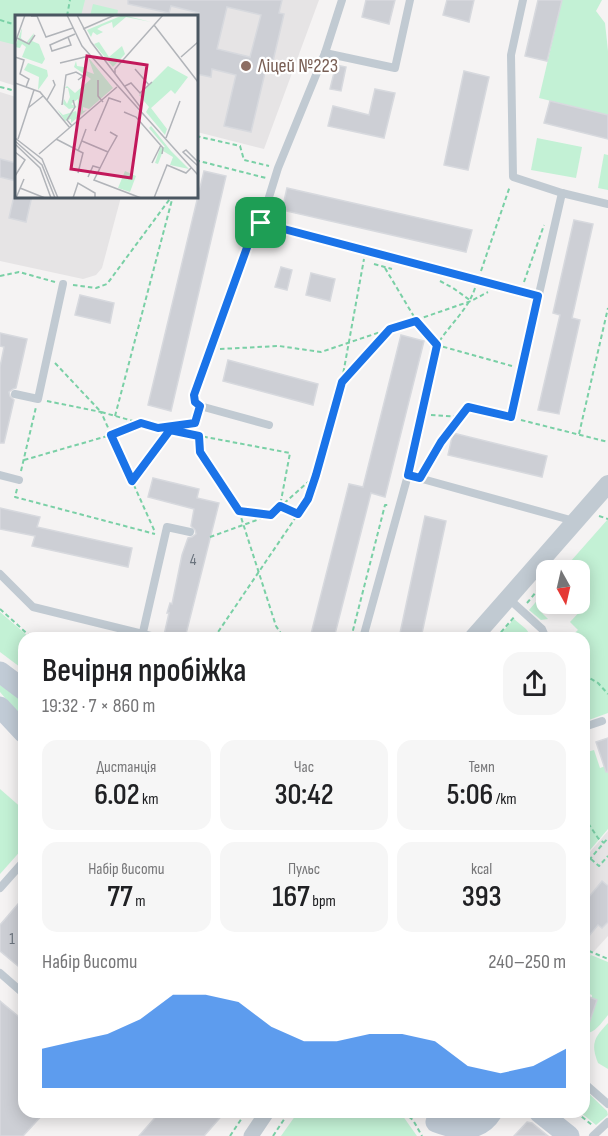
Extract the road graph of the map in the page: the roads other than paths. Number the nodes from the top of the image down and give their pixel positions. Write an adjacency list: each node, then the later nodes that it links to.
1 (342, 0): 4 (lane)
2 (410, 0): 4 (lane)
3 (522, 0): 5 (lane)
4 (325, 53): 7 (lane)
5 (562, 193): 6 (lane); 9 (lane)
6 (608, 204)
7 (261, 223): 9 (lane); 13 (lane)
8 (63, 284): 10 (lane)
9 (538, 296): 12 (lane)
10 (15, 394)
11 (422, 415): 15 (lane)
12 (511, 417)
13 (269, 426)
14 (0, 475): 16 (lane)
15 (408, 475): 18 (lane); 23 (lane)
16 (19, 480)
17 (608, 484): 18 (street)
18 (575, 521): 21 (street)
19 (190, 532): 22 (lane)
20 (0, 574): 22 (lane)
21 (515, 604): 24 (street); 25 (lane)
22 (143, 632)
23 (365, 632)
24 (480, 632)
25 (544, 632)
26 (0, 672): 27 (main road)
27 (18, 686)
28 (0, 707): 31 (main road)
29 (602, 721): 30 (lane)
30 (590, 724)
31 (18, 726)
32 (18, 868): 33 (lane)
33 (0, 888)
34 (0, 973): 35 (lane)
35 (18, 989)
36 (590, 1088): 37 (lane)
37 (608, 1104)
38 (263, 1118): 43 (street)
39 (488, 1118): 42 (main road)
40 (546, 1118): 44 (main road)
41 (608, 1122): 45 (lane)
42 (433, 1126)
43 (251, 1136)
44 (569, 1136)
45 (593, 1136)

